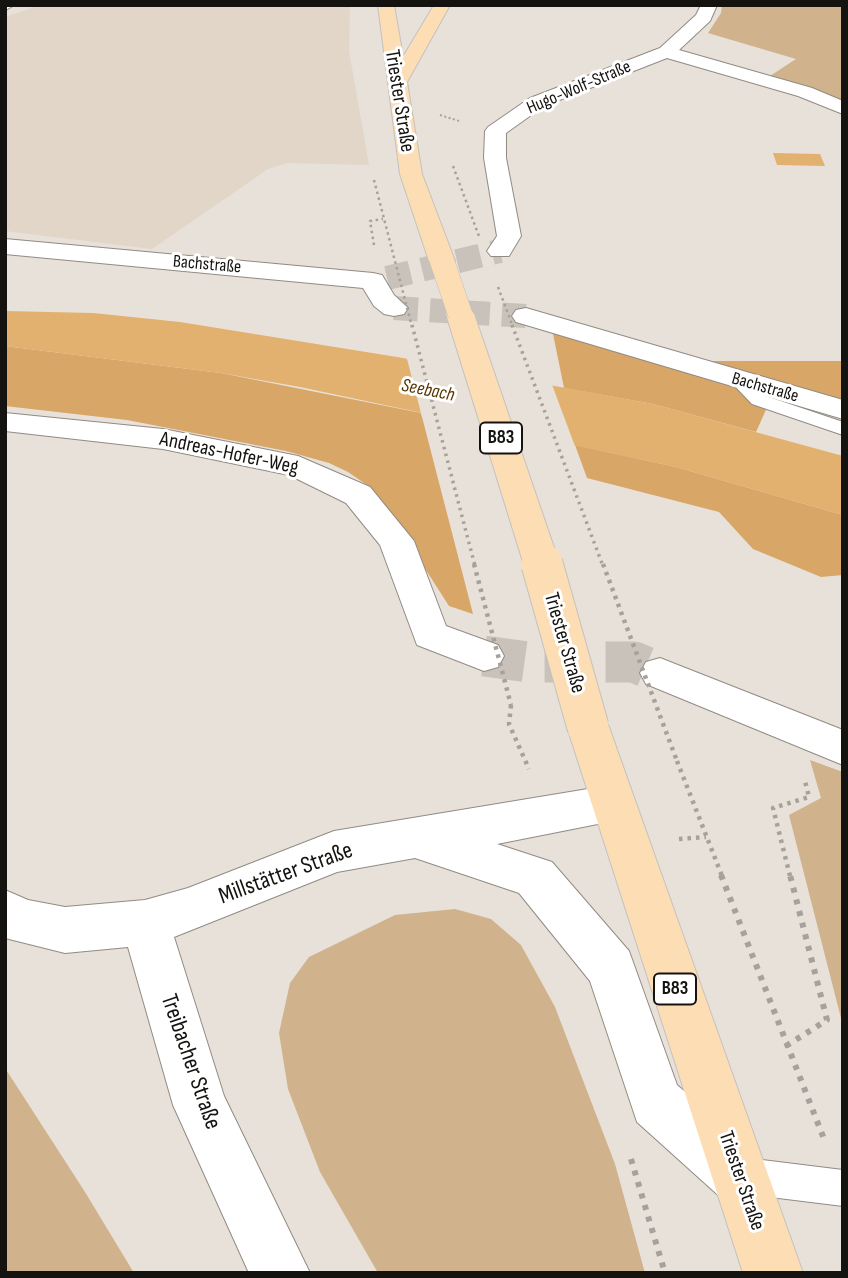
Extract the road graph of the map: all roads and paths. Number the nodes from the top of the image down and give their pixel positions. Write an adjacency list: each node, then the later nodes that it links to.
1 (386, 5): 5 (main road, Triester Straße / B83)
2 (442, 5): 5 (main road)
3 (709, 5): 4 (street, Hugo-Wolf-Straße)
4 (666, 52): 6 (street); 11 (street, Hugo-Wolf-Straße)
5 (396, 85): 8 (main road, Triester Straße / B83)
6 (843, 108)
7 (453, 166): 11 (path, bridge)
8 (393, 177): 9 (path, bridge); 25 (main road, Triester Straße / B83, bridge)
9 (383, 219): 12 (path); 22 (path, bridge)
10 (5, 246): 14 (street, Bachstraße)
11 (491, 248)
12 (375, 252)
13 (497, 283): 29 (path, bridge)
14 (394, 308)
15 (526, 316): 16 (street, Bachstraße)
16 (738, 380): 17 (street, Bachstraße); 19 (lane)
17 (843, 410)
18 (5, 422): 20 (street, Andreas-Hofer-Weg)
19 (843, 429)
20 (484, 656)
21 (660, 673): 23 (street)
22 (509, 723)
23 (843, 748)
24 (803, 774): 29 (path)
25 (612, 804): 26 (street, Millstätter Straße); 31 (main road, Triester Straße / B83)
26 (412, 838): 28 (street, Millstätter Straße); 31 (street)
27 (5, 912): 28 (street, Millstätter Straße)
28 (145, 923): 33 (street, Treibacher Straße)
29 (786, 1046): 30 (path)
30 (827, 1147)
31 (738, 1175): 32 (lane); 34 (main road, Triester Straße / B83)
32 (843, 1188)
33 (280, 1273)
34 (773, 1273)

